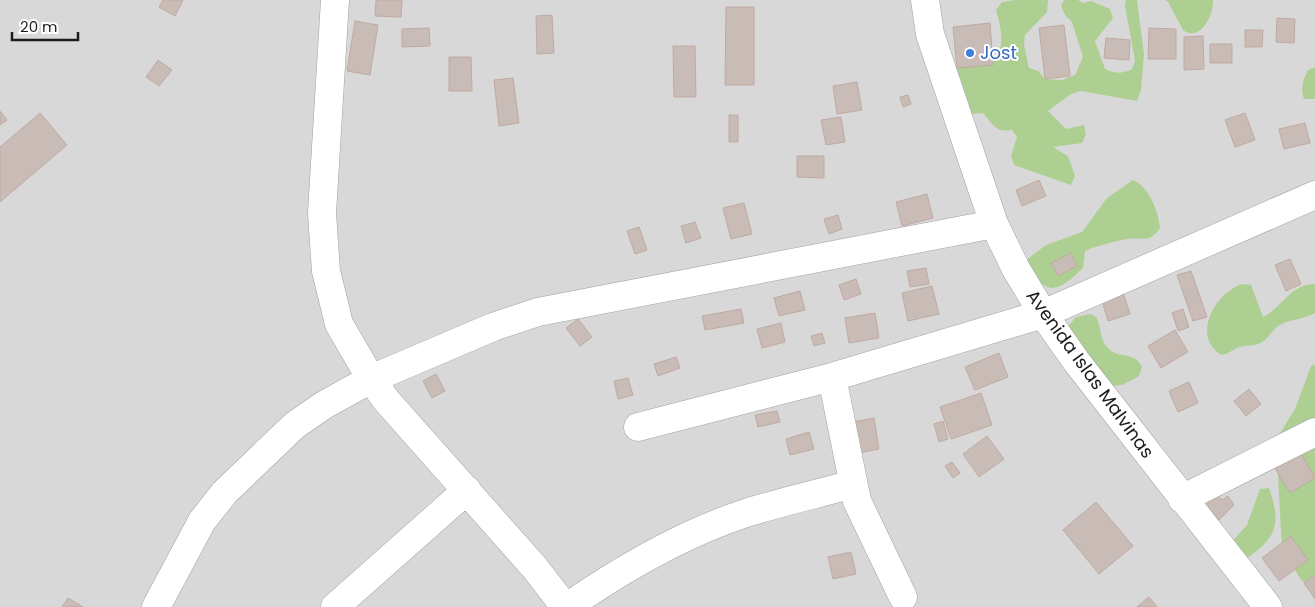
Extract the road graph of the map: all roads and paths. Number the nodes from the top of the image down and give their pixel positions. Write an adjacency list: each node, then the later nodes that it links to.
1 (335, 0): 7 (street)
2 (925, 0): 4 (street, Avenida Islas Malvinas)
3 (1315, 195): 5 (street)
4 (994, 224): 5 (street, Avenida Islas Malvinas); 7 (street)
5 (1042, 314): 6 (street); 12 (street, Avenida Islas Malvinas)
6 (832, 377): 8 (street); 10 (street)
7 (371, 379): 11 (street); 14 (street)
8 (638, 426)
9 (1315, 432): 12 (street)
10 (853, 484): 13 (street); 16 (street)
11 (467, 490): 15 (street); 16 (street)
12 (1182, 499): 17 (street, Avenida Islas Malvinas)
13 (903, 597)
14 (156, 607)
15 (335, 607)
16 (566, 607)
17 (1268, 607)

